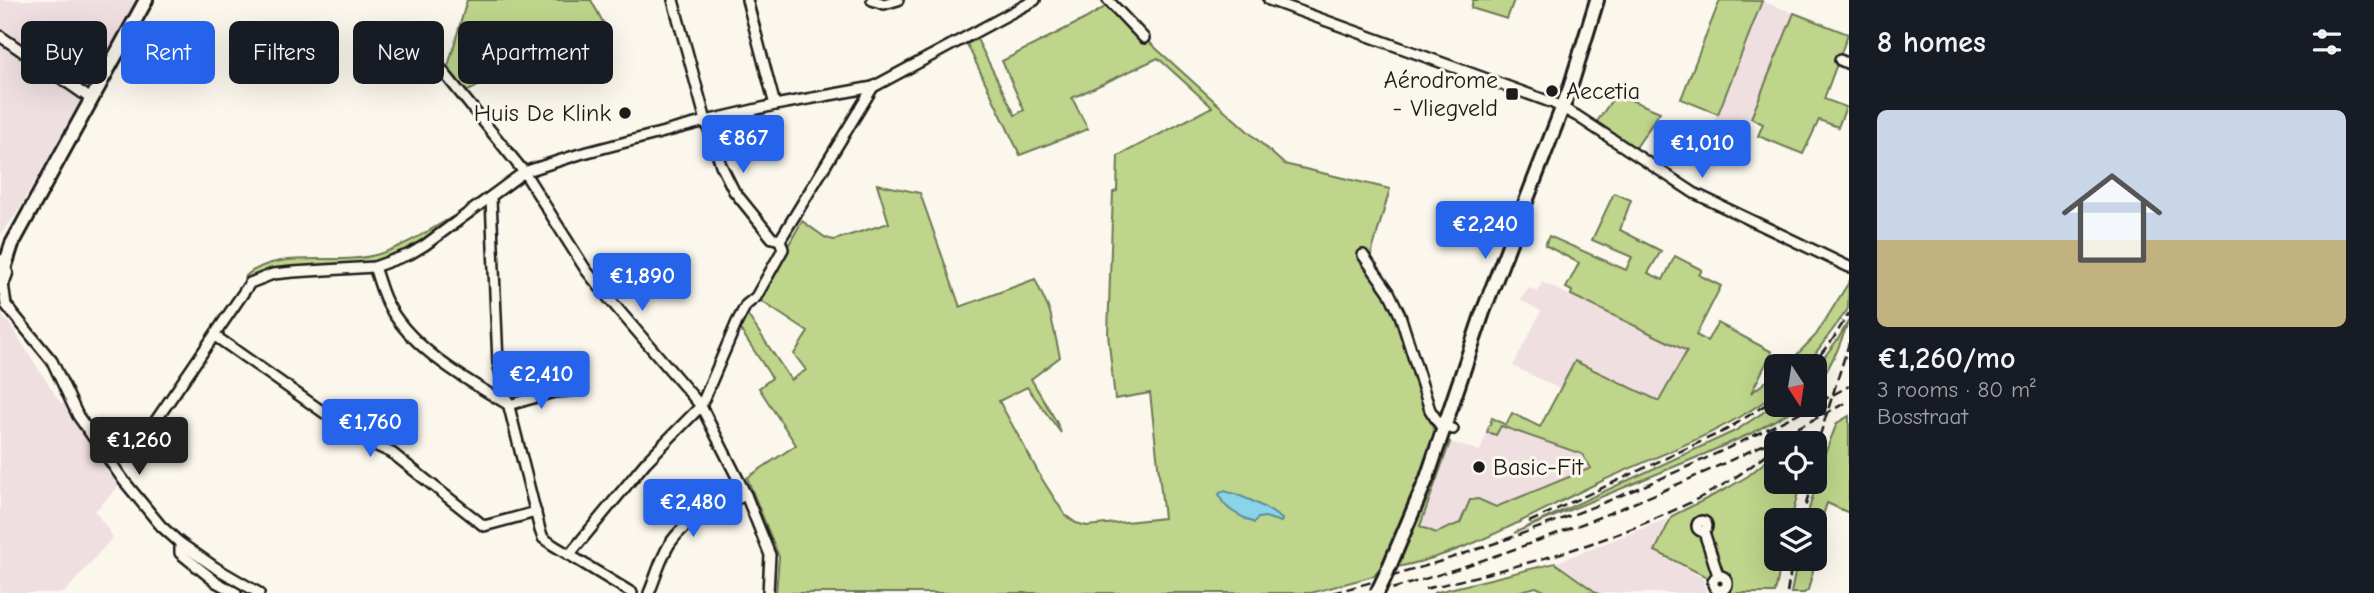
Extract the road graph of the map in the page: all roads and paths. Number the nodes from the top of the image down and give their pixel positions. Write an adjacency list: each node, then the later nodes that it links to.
1 (146, 0): 14 (main road)
2 (673, 0): 17 (street)
3 (747, 0): 15 (street)
4 (873, 0): 5 (street)
5 (898, 0)
6 (1035, 0): 13 (street)
7 (1108, 0): 11 (street)
8 (1269, 0): 16 (street)
9 (1597, 0): 16 (main road)
10 (0, 36): 14 (street)
11 (1144, 38)
12 (444, 72): 18 (street)
13 (873, 87): 15 (street); 20 (street)
14 (91, 99): 21 (main road)
15 (775, 105): 17 (street)
16 (1562, 108): 25 (street); 31 (main road)
17 (706, 121): 18 (street); 20 (street)
18 (524, 173): 19 (street); 30 (street)
19 (491, 199): 24 (street); 29 (street)
20 (780, 240): 30 (street)
21 (12, 244): 22 (main road); 26 (main road)
22 (0, 254)
23 (1363, 254): 31 (street)
24 (374, 267): 27 (street); 29 (street)
25 (1849, 267)
26 (2, 275): 36 (street)
27 (215, 336): 32 (street); 34 (street)
28 (569, 391): 29 (street)
29 (509, 405): 34 (street)
30 (701, 406): 33 (street); 37 (street)
31 (1449, 428): 44 (main road, bridge)
32 (135, 451)
33 (746, 495): 42 (street); 43 (street)
34 (536, 512): 37 (street)
35 (1700, 517): 38 (street)
36 (180, 543): 39 (street); 40 (street)
37 (569, 555): 41 (street)
38 (1723, 591)
39 (236, 593)
40 (259, 593)
41 (632, 593)
42 (649, 593)
43 (768, 593)
44 (1377, 593)

